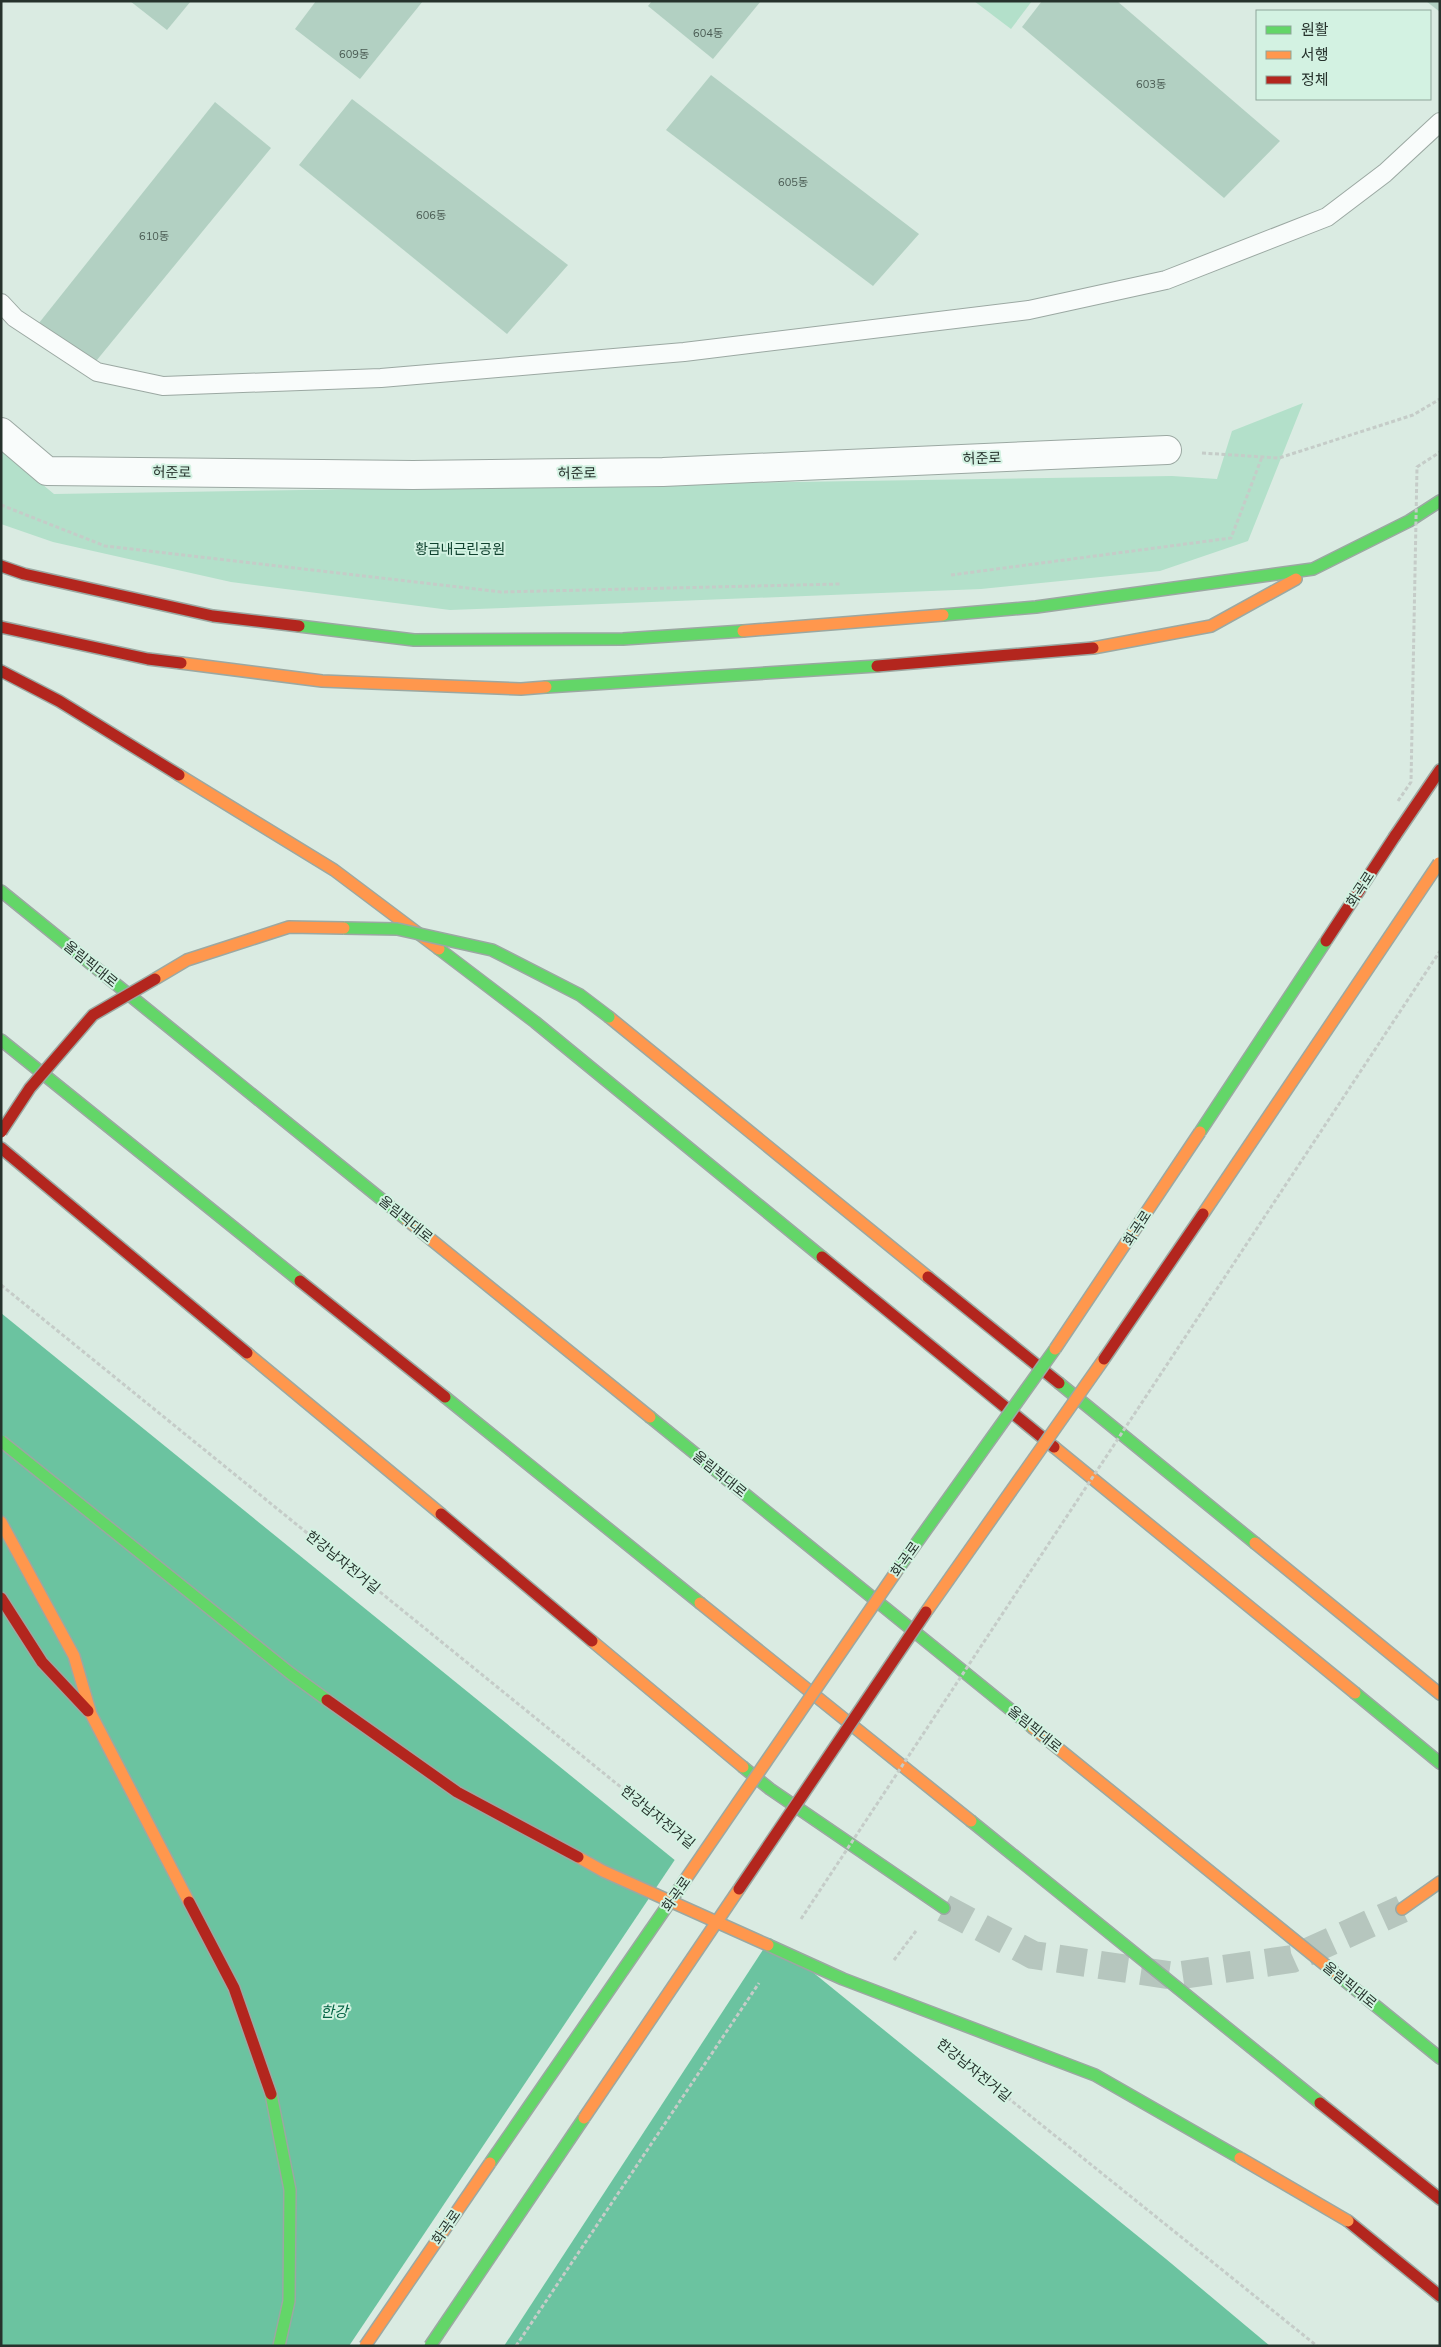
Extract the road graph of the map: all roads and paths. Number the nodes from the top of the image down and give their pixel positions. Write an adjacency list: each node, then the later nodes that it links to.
1 (1440, 122): 2 (lane)
2 (1, 303)
3 (1440, 399): 6 (path)
4 (1, 432): 5 (street, 허준로)
5 (1167, 450): 6 (path)
6 (1262, 457): 11 (path)
7 (1440, 501): 10 (main road)
8 (1, 505): 12 (path)
9 (1, 566): 10 (main road)
10 (1313, 569): 13 (main road)
11 (946, 575)
12 (847, 584)
13 (1, 627)
14 (1, 671): 28 (main road)
15 (1440, 770): 40 (main road, 화곡로, bridge)
16 (1440, 862): 41 (main road, bridge)
17 (1, 891): 35 (main road, 올림픽대로)
18 (1440, 951): 33 (path, bridge)
19 (1, 1040): 37 (main road)
20 (1, 1132): 26 (main road, bridge)
21 (1, 1148): 31 (main road)
22 (1, 1284): 29 (path, 한강남자전거길)
23 (1, 1441): 38 (main road, bridge)
24 (1, 1522): 27 (main road)
25 (1, 1598): 27 (main road)
26 (1440, 1694)
27 (91, 1714): 39 (main road)
28 (1440, 1763)
29 (680, 1835)
30 (1440, 1882): 32 (main road)
31 (944, 1908)
32 (1402, 1909)
33 (800, 1922)
34 (762, 1979): 42 (path, bridge)
35 (1440, 2058)
36 (967, 2066): 43 (path, 한강남자전거길)
37 (1440, 2199)
38 (1440, 2296)
39 (279, 2346)
40 (366, 2346)
41 (430, 2346)
42 (516, 2346)
43 (1317, 2346)

